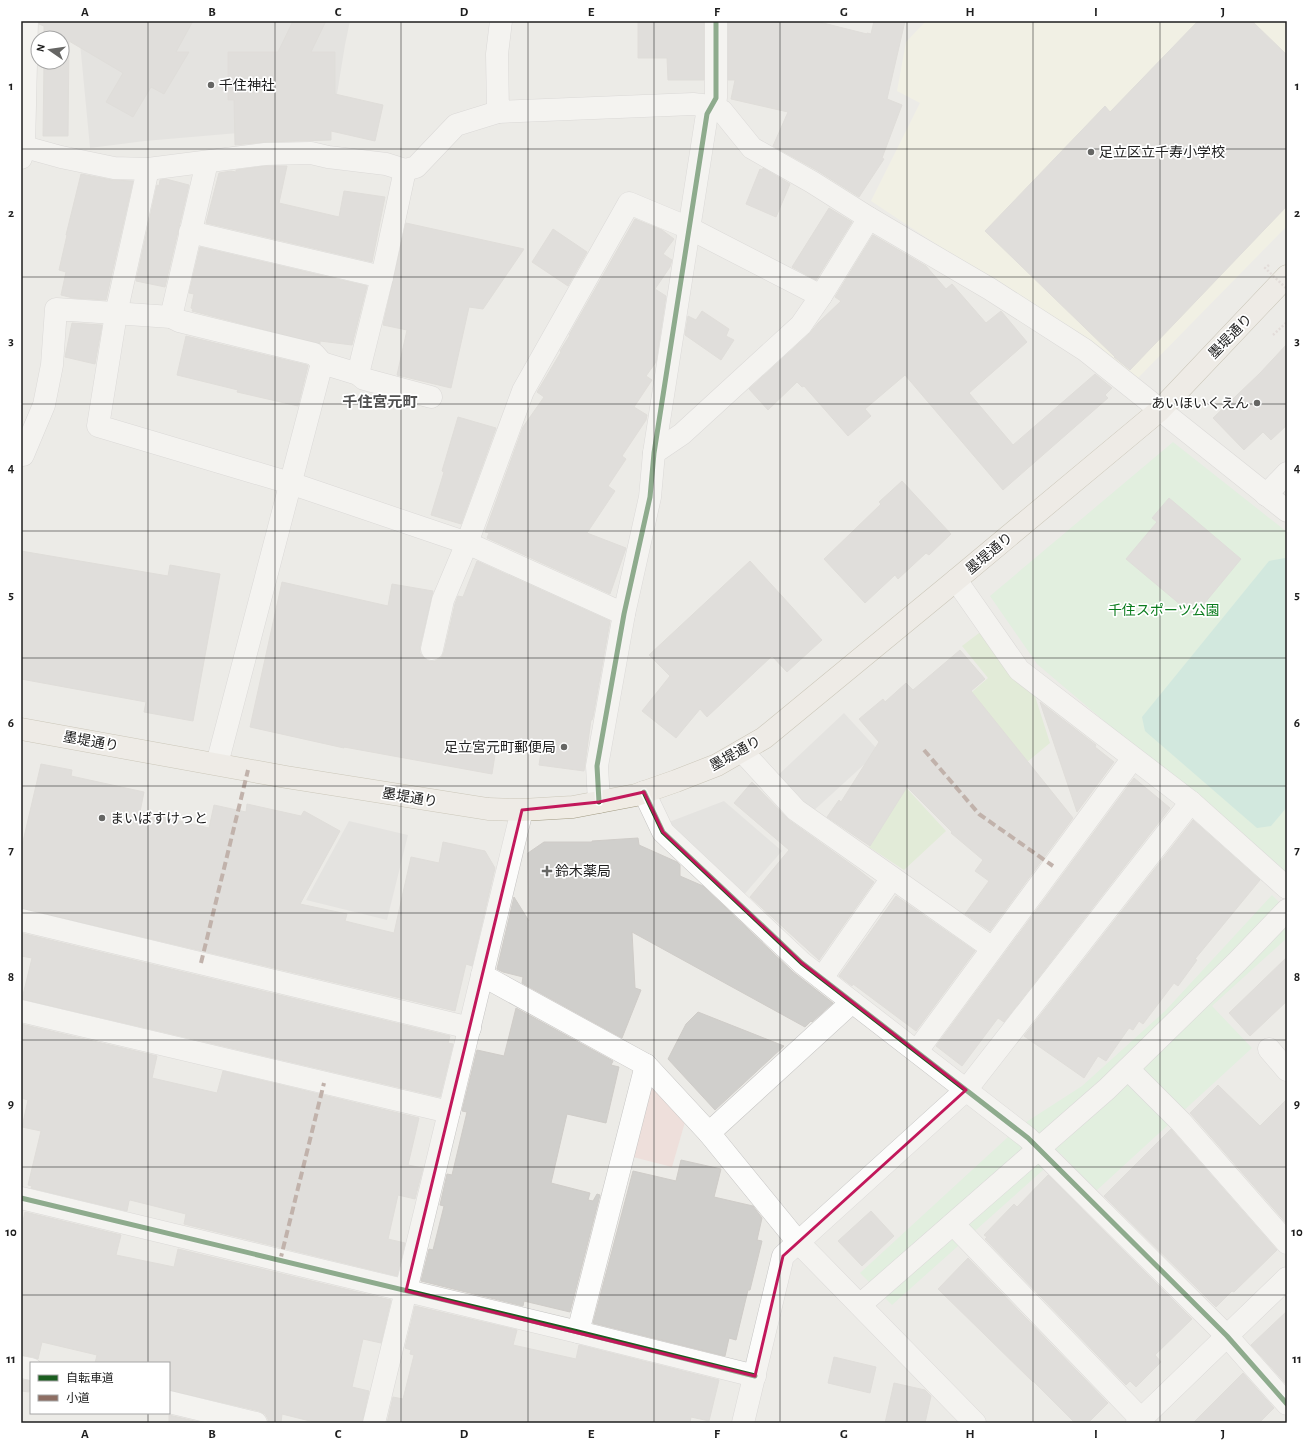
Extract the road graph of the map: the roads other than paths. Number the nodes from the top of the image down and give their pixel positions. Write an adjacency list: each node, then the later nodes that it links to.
1 (27, 21): 6 (street)
2 (501, 21): 5 (street)
3 (716, 21): 4 (street)
4 (711, 106): 5 (street); 10 (street); 11 (street)
5 (498, 112): 9 (street)
6 (22, 150): 8 (street)
7 (207, 162): 8 (street); 9 (street); 12 (street)
8 (148, 169): 16 (street)
9 (405, 170): 14 (street)
10 (869, 218): 15 (street); 21 (street)
11 (689, 228): 15 (street); 22 (street); 28 (street)
12 (190, 232): 14 (street); 17 (street)
13 (1287, 276): 21 (main road, 墨堤通り)
14 (382, 277): 19 (street)
15 (821, 296): 22 (street)
16 (116, 314): 17 (street); 23 (street); 25 (street)
17 (171, 317): 18 (street)
18 (322, 363): 19 (street); 25 (street)
19 (358, 374): 20 (street)
20 (431, 397)
21 (1160, 410): 26 (street); 29 (main road, 墨堤通り)
22 (654, 453): 30 (street)
23 (21, 455)
24 (1287, 473): 26 (street)
25 (290, 482): 28 (street); 35 (street)
26 (1266, 494): 27 (street)
27 (1287, 511)
28 (467, 543): 30 (street); 31 (street)
29 (956, 580): 33 (main road, 墨堤通り); 34 (street)
30 (624, 614): 37 (street)
31 (432, 649)
32 (21, 729): 35 (main road, 墨堤通り)
33 (742, 751): 36 (main road, 墨堤通り); 40 (street)
34 (1133, 758): 38 (street); 44 (street)
35 (217, 764): 39 (main road, 墨堤通り)
36 (644, 792): 37 (main road, 墨堤通り); 46 (street)
37 (599, 802): 39 (main road, 墨堤通り)
38 (1191, 802): 41 (street); 55 (street)
39 (522, 810): 45 (street)
40 (892, 878): 44 (street); 46 (street)
41 (1287, 888)
42 (1287, 910): 53 (street)
43 (21, 920): 49 (street)
44 (992, 948): 51 (street)
45 (482, 975): 49 (street); 52 (street)
46 (822, 978): 47 (street)
47 (852, 1002): 51 (street); 57 (street)
48 (21, 1011): 56 (street)
49 (470, 1028): 56 (street)
50 (1269, 1050): 54 (street)
51 (916, 1051): 55 (street)
52 (646, 1065): 57 (street); 66 (street)
53 (1128, 1069): 58 (street); 62 (street)
54 (1287, 1070)
55 (966, 1090): 58 (street); 61 (street)
56 (449, 1112): 64 (street)
57 (709, 1133): 61 (street)
58 (1039, 1149): 60 (street); 67 (street)
59 (21, 1198): 64 (street)
60 (953, 1224): 65 (street); 71 (street)
61 (798, 1242): 65 (street); 68 (street)
62 (1287, 1243)
63 (1287, 1278): 67 (street)
64 (406, 1291): 66 (street); 73 (street)
65 (860, 1305): 75 (street)
66 (578, 1332): 68 (street)
67 (1227, 1336): 70 (street); 71 (street)
68 (755, 1376): 74 (street)
69 (170, 1402): 72 (street)
70 (1287, 1404)
71 (1139, 1421)
72 (256, 1423)
73 (374, 1423)
74 (743, 1423)
75 (975, 1423)

